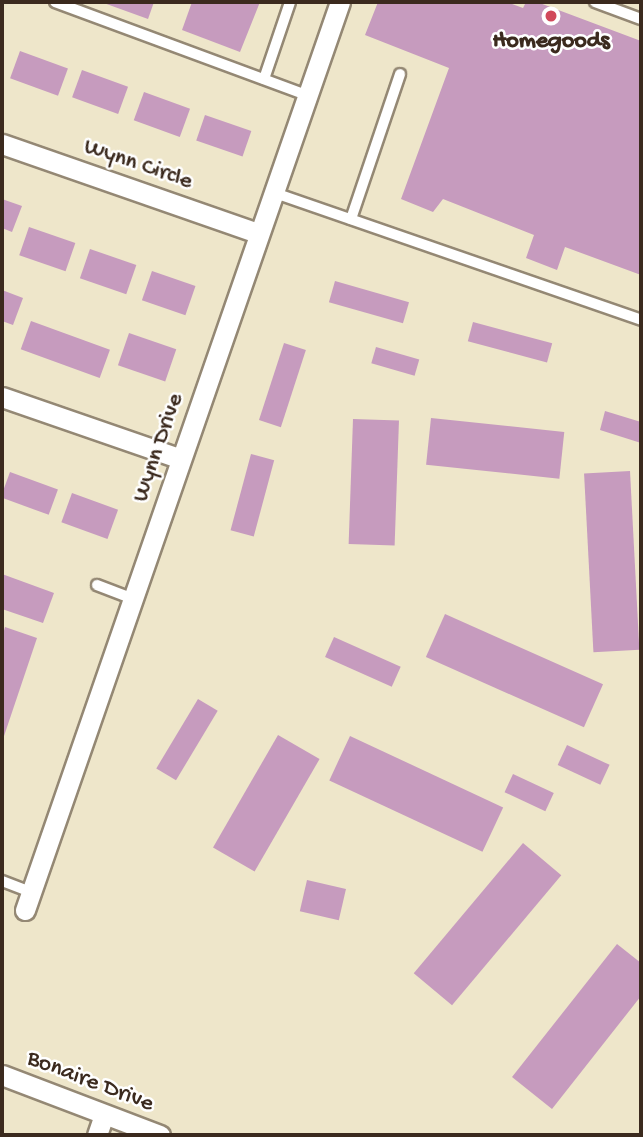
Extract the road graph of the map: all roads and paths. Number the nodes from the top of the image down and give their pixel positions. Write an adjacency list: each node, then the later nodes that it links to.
1 (59, 2): 7 (lane)
2 (290, 2): 7 (lane)
3 (341, 2): 8 (street, Wynn Drive)
4 (595, 2): 5 (lane)
5 (641, 19)
6 (400, 74): 11 (lane)
7 (264, 79): 8 (lane)
8 (307, 94): 10 (street, Wynn Drive)
9 (2, 144): 12 (street, Wynn Circle)
10 (272, 192): 11 (lane); 12 (street, Wynn Drive)
11 (351, 219): 13 (lane)
12 (258, 233): 15 (street, Wynn Drive)
13 (641, 320)
14 (2, 397): 15 (street)
15 (181, 459): 17 (street, Wynn Drive)
16 (97, 585): 17 (lane)
17 (134, 599): 19 (street, Wynn Drive)
18 (2, 881): 19 (lane)
19 (28, 901)
20 (2, 1075): 21 (street, Bonaire Drive)
21 (104, 1115): 22 (street); 23 (street, Bonaire Drive)
22 (97, 1135)
23 (160, 1135)

